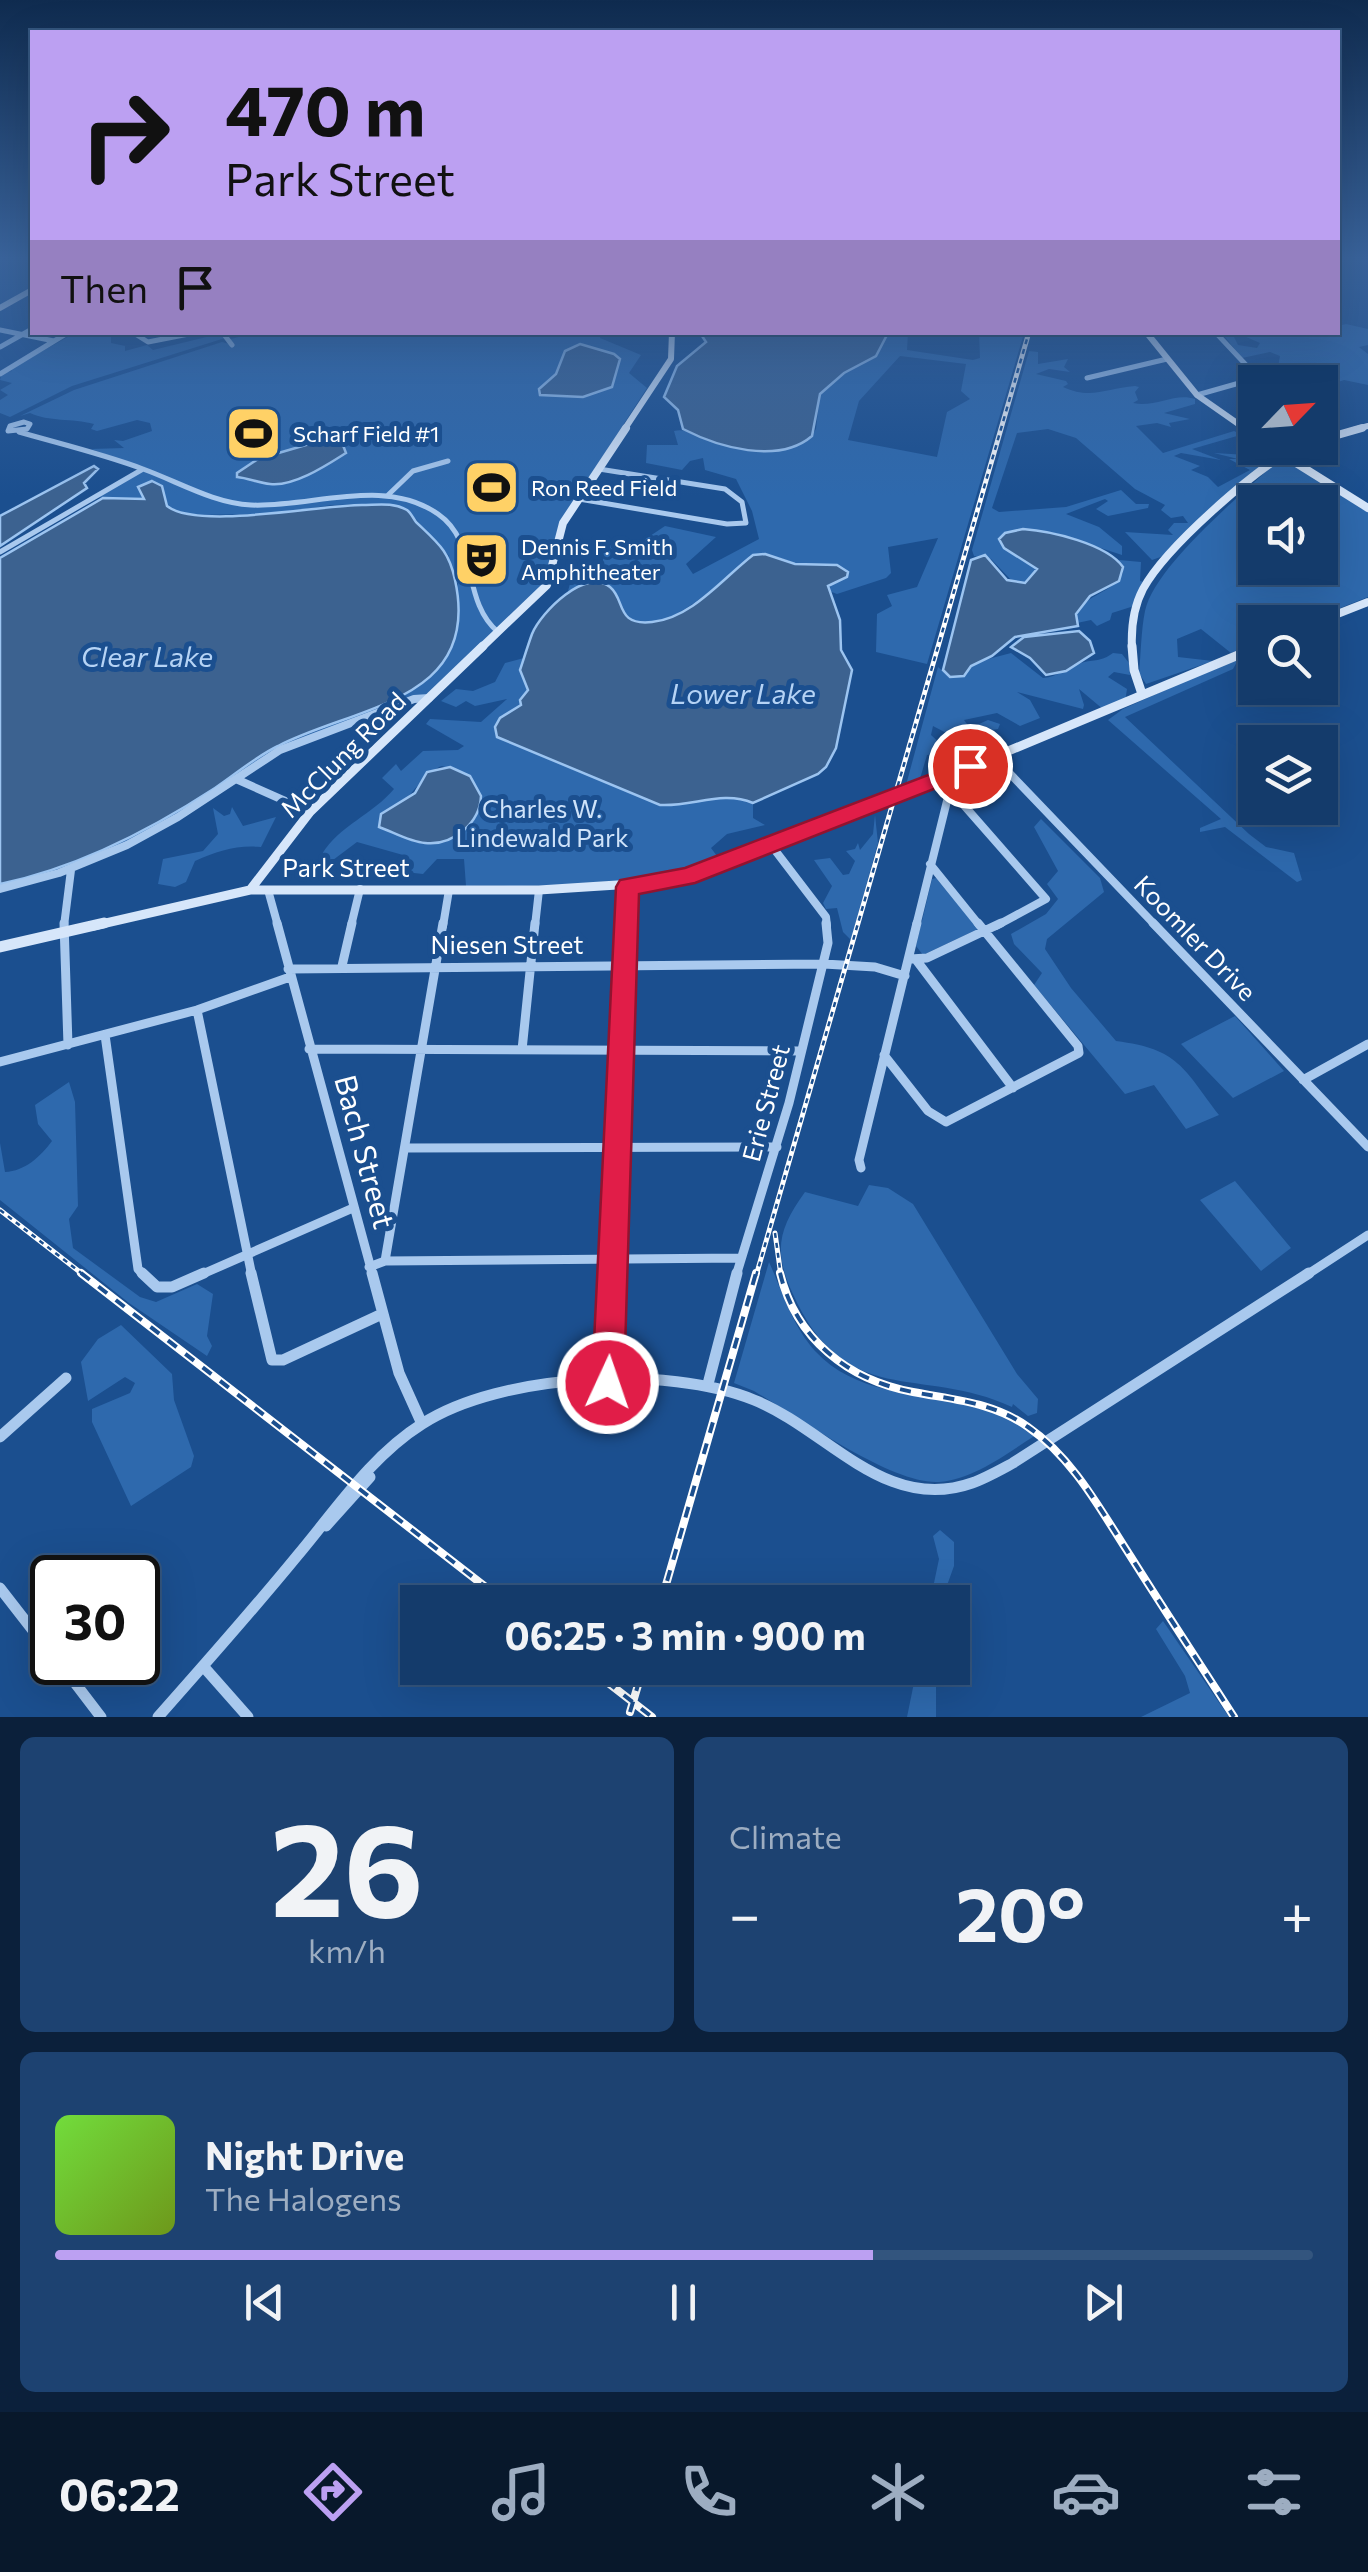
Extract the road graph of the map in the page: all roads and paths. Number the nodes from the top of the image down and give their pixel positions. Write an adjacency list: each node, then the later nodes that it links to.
1 (28, 336): 9 (street)
2 (62, 336): 9 (street)
3 (139, 336): 4 (street)
4 (179, 336)
5 (224, 336): 10 (street)
6 (672, 336): 30 (street, McClung Road)
7 (1149, 336): 11 (street)
8 (1219, 336): 12 (street)
9 (54, 341): 13 (street)
10 (232, 346)
11 (1167, 359): 14 (street); 16 (street)
12 (1245, 365)
13 (0, 370)
14 (1087, 378)
15 (1238, 385): 16 (street)
16 (1197, 394): 19 (street)
17 (2, 422): 18 (street); 22 (street)
18 (19, 422): 21 (street); 22 (street)
19 (1238, 424)
20 (1368, 426): 23 (street)
21 (29, 428): 22 (street); 25 (street)
22 (12, 430): 24 (street); 25 (street)
23 (1340, 434)
24 (1, 436)
25 (60, 442): 29 (street)
26 (448, 461): 31 (street)
27 (1261, 465): 39 (street)
28 (1300, 465): 33 (street)
29 (143, 469): 31 (street); 34 (street)
30 (598, 470): 32 (street, McClung Road); 32 (street)
31 (387, 496): 37 (street)
32 (580, 498): 37 (street, McClung Road)
33 (1368, 508)
34 (0, 552)
35 (1368, 602): 36 (street)
36 (1338, 614)
37 (498, 632): 40 (street, McClung Road)
38 (1238, 655): 39 (street, Park Street)
39 (1142, 694): 41 (street, Park Street)
40 (429, 698): 43 (street); 45 (street, McClung Road)
41 (994, 757): 42 (street, Park Street); 78 (street, Koomler Drive)
42 (940, 778): 44 (street); 46 (street, Park Street)
43 (236, 779): 45 (street); 48 (street)
44 (954, 794): 47 (street); 56 (street)
45 (310, 812): 52 (street, McClung Road)
46 (771, 845): 49 (street, Park Street); 61 (street, Erie Street)
47 (930, 864): 56 (street); 59 (street)
48 (63, 877): 51 (street); 57 (street)
49 (628, 887): 55 (street, Park Street); 60 (street)
50 (360, 889): 53 (street, Park Street); 54 (street, Park Street); 62 (street)
51 (0, 890)
52 (250, 890): 53 (street, Park Street); 57 (street, Park Street)
53 (268, 890): 65 (street, Bach Street)
54 (449, 890): 55 (street, Park Street); 63 (street)
55 (539, 890): 64 (street)
56 (984, 930): 59 (street); 79 (street)
57 (66, 932): 58 (street, Park Street); 70 (street)
58 (0, 947)
59 (913, 960): 66 (street); 79 (street)
60 (626, 964): 61 (street, Niesen Street); 64 (street, Niesen Street); 74 (street)
61 (824, 964): 66 (street, Niesen Street); 75 (street, Erie Street)
62 (342, 966): 63 (street, Niesen Street); 65 (street, Niesen Street)
63 (436, 966): 64 (street, Niesen Street); 72 (street)
64 (530, 966): 73 (street)
65 (289, 973): 67 (street, Niesen Street); 71 (street, Bach Street)
66 (904, 976): 76 (street)
67 (197, 1010): 68 (street, Niesen Street); 87 (street)
68 (105, 1035): 70 (street, Niesen Street); 87 (street)
69 (1368, 1044): 78 (street)
70 (68, 1045): 77 (street, Niesen Street)
71 (310, 1048): 72 (street); 85 (street, Bach Street)
72 (421, 1050): 73 (street); 83 (street)
73 (522, 1050): 74 (street)
74 (622, 1050): 75 (street); 80 (street)
75 (802, 1051): 81 (street, Erie Street)
76 (884, 1054): 79 (street); 84 (street)
77 (0, 1062)
78 (1303, 1080): 82 (street, Koomler Drive)
79 (1013, 1088)
80 (618, 1146): 81 (street); 83 (street); 88 (street)
81 (777, 1147): 89 (street, Erie Street)
82 (1368, 1147)
83 (405, 1148): 90 (street)
84 (861, 1168)
85 (353, 1208): 87 (street); 91 (street, Bach Street)
86 (1368, 1235): 95 (street)
87 (246, 1256): 92 (street)
88 (614, 1257): 89 (street); 90 (street); 94 (street)
89 (741, 1258): 95 (street, Erie Street)
90 (385, 1261): 91 (street)
91 (369, 1267): 92 (street, Bach Street)
92 (382, 1314): 96 (street, Bach Street)
93 (66, 1378): 97 (street)
94 (608, 1383): 95 (street); 96 (street)
95 (708, 1384)
96 (422, 1424): 100 (street)
97 (0, 1437)
98 (0, 1588): 99 (street)
99 (30, 1627)
100 (203, 1666): 103 (street); 104 (street)
101 (76, 1685): 102 (street)
102 (101, 1717)
103 (158, 1717)
104 (248, 1717)

